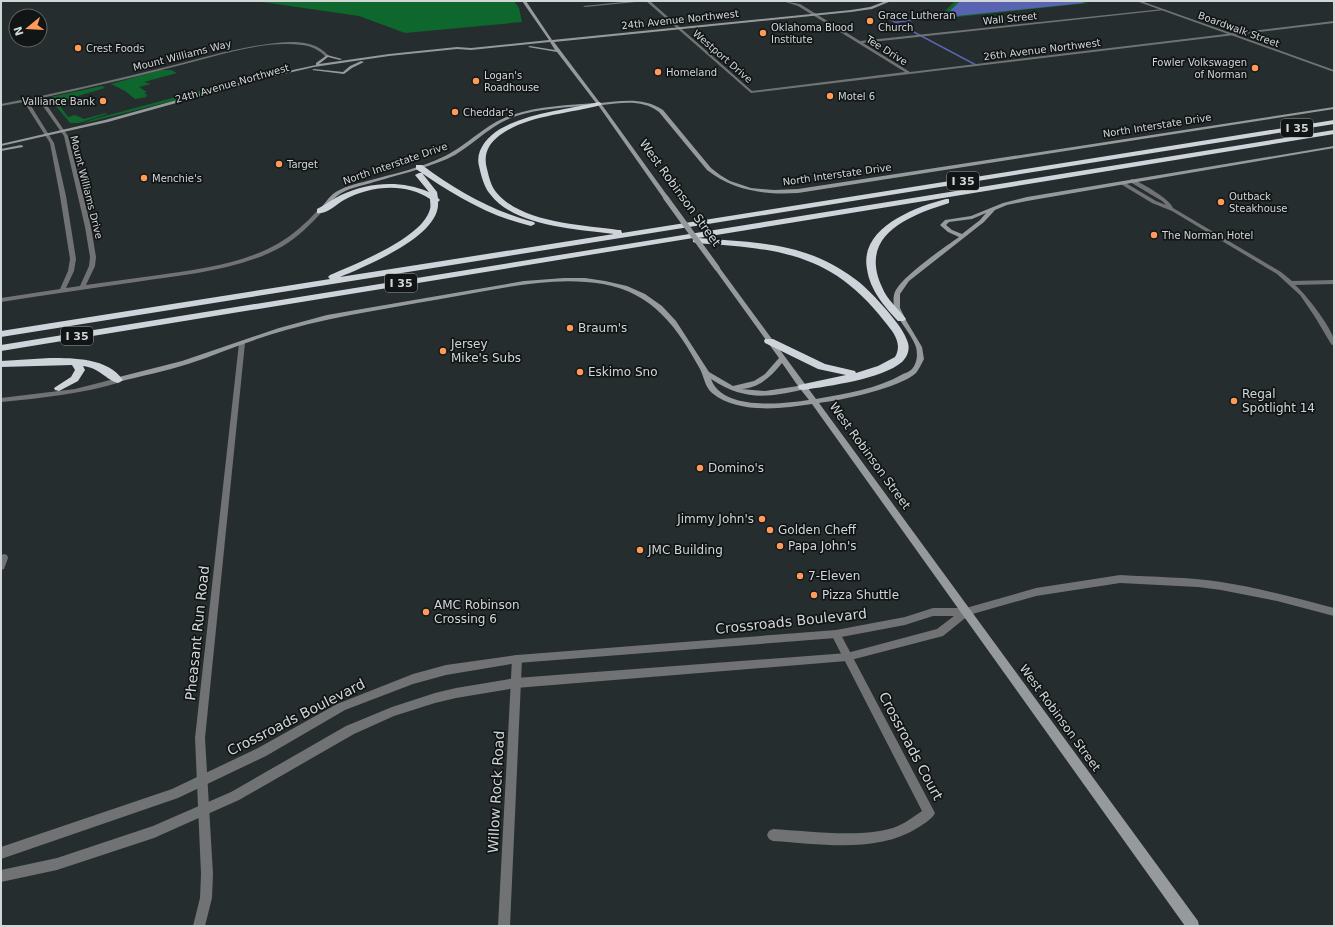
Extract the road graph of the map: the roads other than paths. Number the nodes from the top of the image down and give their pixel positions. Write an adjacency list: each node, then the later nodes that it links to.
1 (524, 1): 13 (main road, West Robinson Street)
2 (644, 1): 7 (street)
3 (648, 1): 11 (street, Westport Drive)
4 (785, 1): 9 (street, Tee Drive)
5 (890, 1): 9 (main road, 24th Avenue Northwest)
6 (1138, 1): 8 (street, Boardwalk Street)
7 (584, 6)
8 (1163, 10): 12 (street, Boardwalk Street); 14 (street, Wall Street)
9 (815, 15): 11 (main road, 24th Avenue Northwest); 14 (street, Tee Drive)
10 (1334, 22): 12 (street, 26th Avenue Northwest)
11 (679, 28): 13 (main road, 24th Avenue Northwest); 29 (street, Westport Drive)
12 (1231, 34): 25 (street, Boardwalk Street); 27 (street, 26th Avenue Northwest)
13 (551, 41): 15 (main road, 24th Avenue Northwest); 17 (main road, West Robinson Street)
14 (860, 42): 27 (street, Tee Drive)
15 (515, 44): 16 (main road, 24th Avenue Northwest); 17 (main road)
16 (471, 49): 18 (main road, 24th Avenue Northwest); 21 (main road, 24th Avenue Northwest)
17 (558, 51): 33 (main road, West Robinson Street)
18 (410, 53): 20 (main road, 24th Avenue Northwest); 23 (main road)
19 (327, 56): 20 (main road); 22 (main road); 24 (main road); 31 (street, Mount Williams Way)
20 (356, 59): 22 (main road, 24th Avenue Northwest)
21 (362, 62): 23 (main road, 24th Avenue Northwest); 26 (main road)
22 (332, 63): 24 (main road, 24th Avenue Northwest); 28 (main road)
23 (336, 66): 24 (main road, 24th Avenue Northwest); 26 (main road)
24 (314, 68): 26 (main road); 28 (main road, 24th Avenue Northwest); 40 (main road, 24th Avenue Northwest)
25 (1334, 71)
26 (344, 73)
27 (909, 73): 29 (street, 26th Avenue Northwest)
28 (271, 80): 30 (main road, 24th Avenue Northwest)
29 (751, 92)
30 (226, 94)
31 (39, 97): 32 (street, Mount Williams Way); 40 (street, Mount Williams Drive)
32 (25, 100): 34 (street); 41 (street, Mount Williams Drive)
33 (599, 104): 35 (main road, North Interstate Drive); 45 (main road, North Interstate Drive); 53 (highway); 64 (main road, West Robinson Street, bridge)
34 (1, 105)
35 (1334, 108)
36 (1334, 122): 53 (highway, I 35)
37 (116, 124): 38 (main road)
38 (93, 130)
39 (1334, 132): 47 (highway, I 35)
40 (67, 134): 41 (main road, 24th Avenue Northwest); 59 (street, Mount Williams Drive)
41 (49, 137): 42 (main road, 24th Avenue Northwest); 44 (main road, 24th Avenue Northwest); 60 (street, Mount Williams Drive)
42 (1, 144)
43 (1334, 147): 46 (main road)
44 (1, 150)
45 (415, 168): 49 (highway); 52 (main road, North Interstate Drive); 53 (highway)
46 (1132, 181): 48 (main road); 51 (street)
47 (1015, 183): 55 (highway, I 35); 62 (highway)
48 (1122, 183): 50 (main road); 51 (street)
49 (436, 200): 52 (highway); 58 (highway)
50 (992, 210): 54 (main road); 54 (main road)
51 (1174, 210): 57 (street)
52 (320, 211): 59 (street, North Interstate Drive)
53 (629, 234): 58 (highway, I 35)
54 (962, 236): 62 (main road)
55 (674, 239): 67 (highway, I 35); 72 (highway)
56 (1334, 282): 57 (street)
57 (1291, 283): 66 (street)
58 (319, 284): 63 (highway, I 35)
59 (82, 288): 60 (street, North Interstate Drive)
60 (62, 291): 61 (street, North Interstate Drive)
61 (1, 300)
62 (901, 319): 78 (main road)
63 (1, 334)
64 (769, 341): 68 (main road, West Robinson Street); 72 (highway)
65 (242, 343): 71 (main road); 73 (main road); 85 (street, Pheasant Run Road)
66 (1334, 344)
67 (1, 348)
68 (782, 359): 74 (main road); 75 (main road, West Robinson Street)
69 (76, 363): 70 (highway); 73 (highway); 76 (highway)
70 (1, 364)
71 (706, 373): 74 (main road); 78 (main road)
72 (863, 373): 75 (highway)
73 (118, 380): 76 (street); 77 (street)
74 (727, 386): 75 (main road)
75 (803, 387): 78 (main road, West Robinson Street)
76 (59, 388): 77 (street)
77 (1, 400)
78 (813, 401): 79 (main road, West Robinson Street)
79 (966, 612): 80 (street); 81 (street, Crossroads Boulevard); 82 (street); 92 (main road, West Robinson Street)
80 (1334, 612)
81 (836, 634): 82 (street, Crossroads Court); 83 (street, Crossroads Boulevard)
82 (848, 657): 84 (street); 87 (street, Crossroads Court)
83 (517, 659): 84 (street, Willow Rock Road); 85 (street, Crossroads Boulevard)
84 (516, 684): 86 (street); 91 (street, Willow Rock Road)
85 (202, 781): 86 (street, Pheasant Run Road); 88 (street, Crossroads Boulevard)
86 (204, 810): 89 (street); 90 (street, Pheasant Run Road)
87 (773, 835)
88 (1, 854)
89 (1, 876)
90 (199, 926)
91 (504, 926)
92 (1193, 926)

